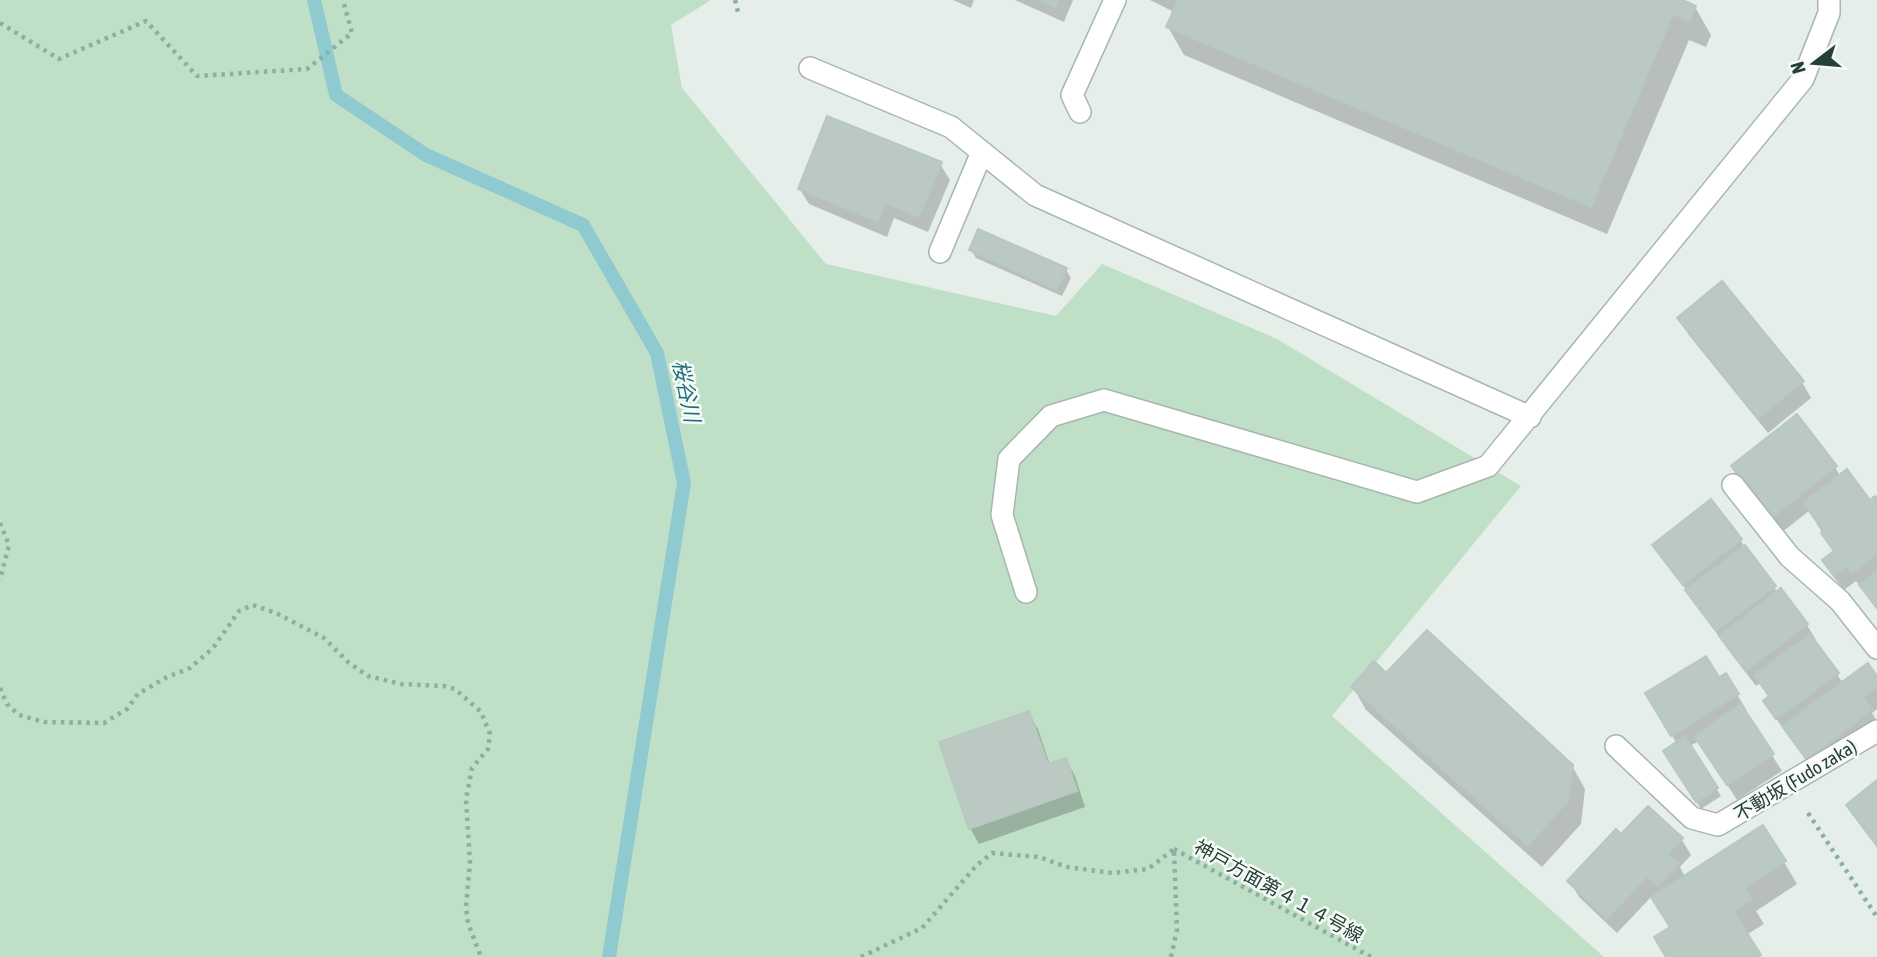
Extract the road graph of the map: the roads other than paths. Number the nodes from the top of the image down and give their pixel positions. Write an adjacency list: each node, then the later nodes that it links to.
1 (1115, 0): 4 (street)
2 (1829, 0): 7 (street)
3 (810, 68): 5 (street)
4 (1080, 112)
5 (982, 152): 6 (street); 7 (street)
6 (940, 252)
7 (1530, 417): 9 (street)
8 (1733, 485): 10 (street)
9 (1026, 592)
10 (1877, 648)
11 (1877, 731): 12 (street, 不動坂 (Fudo zaka))
12 (1616, 746)

